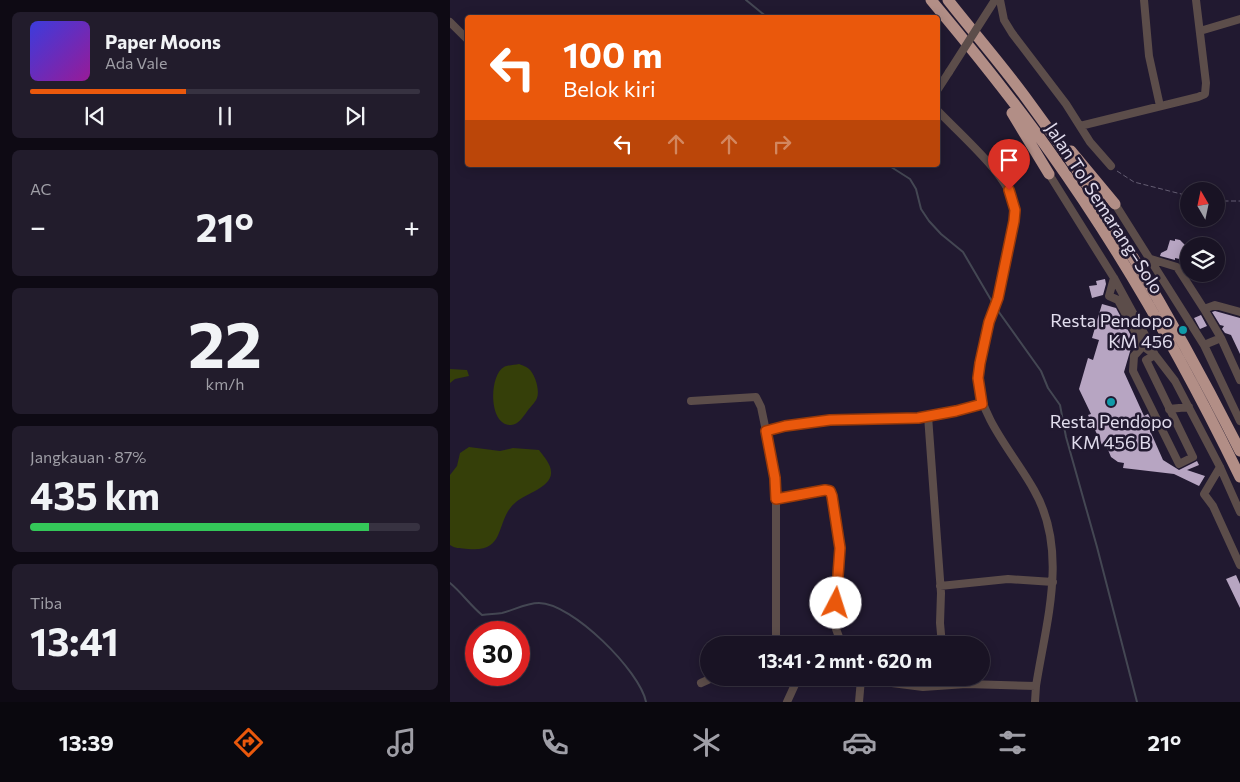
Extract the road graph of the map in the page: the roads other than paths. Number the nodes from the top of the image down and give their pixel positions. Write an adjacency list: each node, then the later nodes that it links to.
1 (931, 0): 11 (highway, Jalan Tol Semarang–Solo)
2 (948, 0): 13 (highway, Jalan Tol Semarang–Solo)
3 (995, 0): 12 (street, bridge)
4 (1000, 0): 16 (street)
5 (1144, 0): 14 (street)
6 (1196, 0): 9 (street)
7 (1240, 19): 9 (street)
8 (450, 22): 10 (street)
9 (1200, 31): 14 (street)
10 (465, 37)
11 (984, 66): 18 (highway); 38 (highway, Jalan Tol Semarang–Solo)
12 (940, 85)
13 (1026, 98): 19 (highway); 36 (highway, Jalan Tol Semarang–Solo)
14 (1160, 106): 16 (street)
15 (940, 113): 30 (street)
16 (1080, 126): 17 (street)
17 (1111, 166)
18 (1049, 174): 21 (street)
19 (1115, 204): 20 (street)
20 (1151, 259): 22 (street); 25 (street)
21 (1114, 278): 26 (street); 27 (street)
22 (1204, 310): 23 (street); 24 (street)
23 (1240, 312)
24 (1220, 338): 25 (street); 28 (street)
25 (1204, 345): 34 (street)
26 (1143, 346): 27 (street); 32 (street)
27 (1155, 355): 31 (street); 32 (street)
28 (1240, 380)
29 (691, 401): 35 (street)
30 (982, 404): 33 (street); 42 (street)
31 (1189, 407): 32 (street); 37 (street)
32 (1169, 409)
33 (928, 416): 35 (street); 43 (street)
34 (1240, 421)
35 (766, 431): 39 (street)
36 (1240, 452)
37 (1220, 467): 40 (street); 41 (street)
38 (1240, 477)
39 (776, 499): 44 (street); 45 (street)
40 (1240, 512)
41 (1240, 565)
42 (1053, 582): 43 (street); 52 (street)
43 (940, 586): 46 (street)
44 (776, 636)
45 (839, 636)
46 (942, 636)
47 (990, 685): 52 (street)
48 (794, 686): 53 (street)
49 (860, 686): 54 (street)
50 (915, 686): 51 (street)
51 (929, 686)
52 (1036, 686): 55 (street)
53 (787, 702)
54 (859, 702)
55 (1035, 702)

